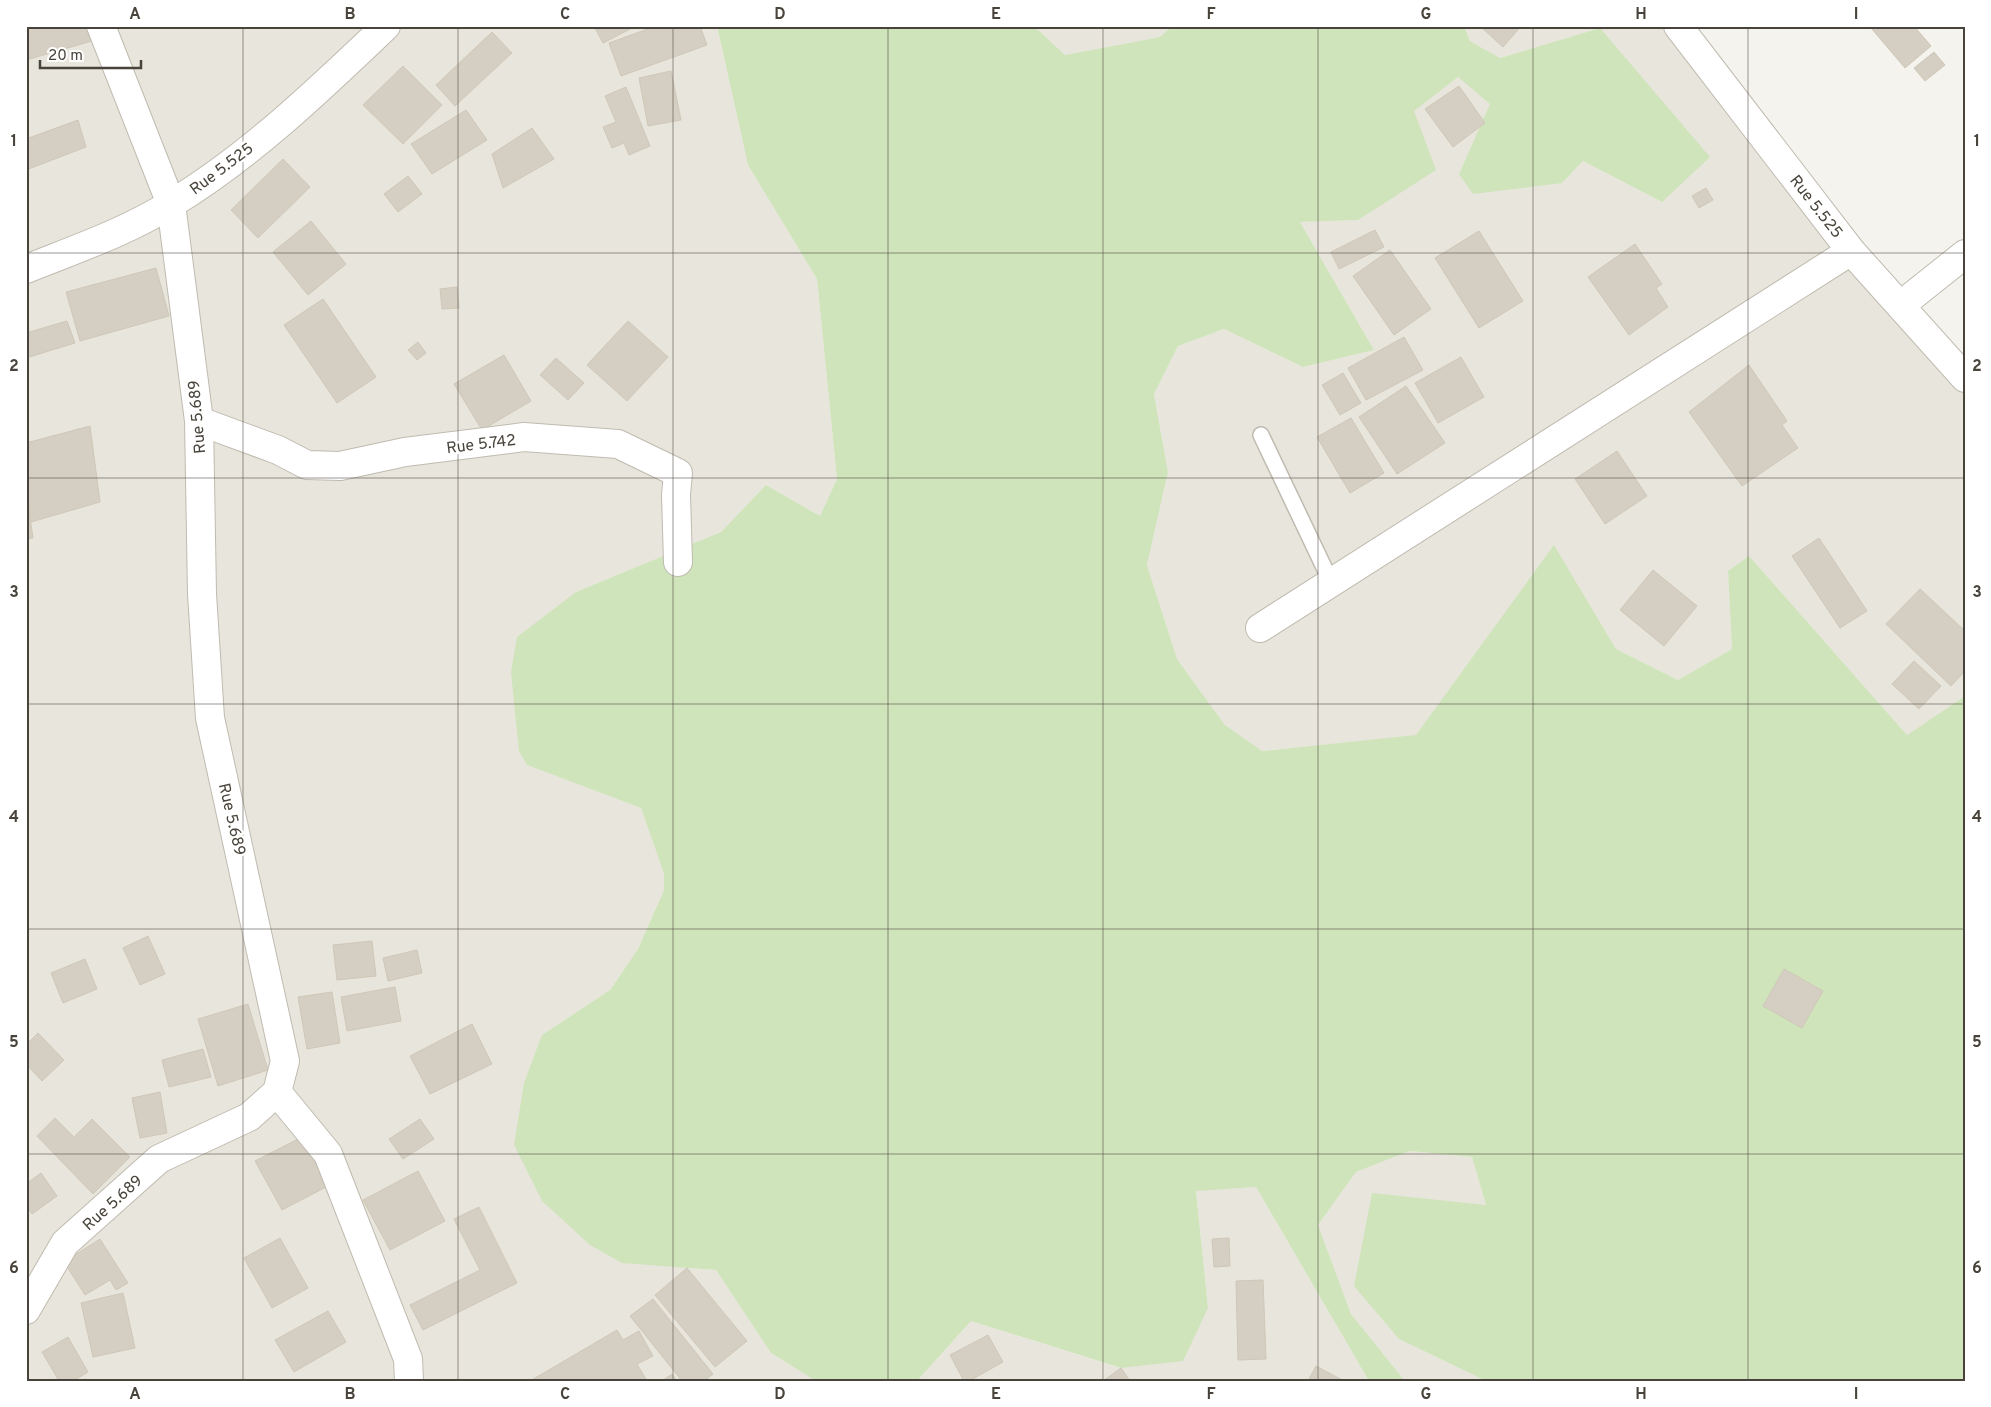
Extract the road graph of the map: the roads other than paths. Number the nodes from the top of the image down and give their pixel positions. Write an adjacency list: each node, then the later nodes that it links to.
1 (101, 26): 4 (street, Rue 5.689)
2 (386, 26): 4 (street, Rue 5.525)
3 (1678, 26): 5 (street, Rue 5.525)
4 (171, 204): 7 (street, Rue 5.525); 10 (street, Rue 5.689)
5 (1851, 251): 8 (street, Rue 5.525); 13 (street)
6 (1965, 254): 8 (street)
7 (28, 268)
8 (1901, 305): 9 (street, Rue 5.525)
9 (1965, 378)
10 (198, 421): 12 (street, Rue 5.742); 15 (street, Rue 5.689)
11 (1262, 435): 13 (lane)
12 (678, 562)
13 (1331, 582): 14 (street)
14 (1260, 628)
15 (277, 1092): 16 (street, Rue 5.689); 17 (street)
16 (26, 1310)
17 (409, 1381)

